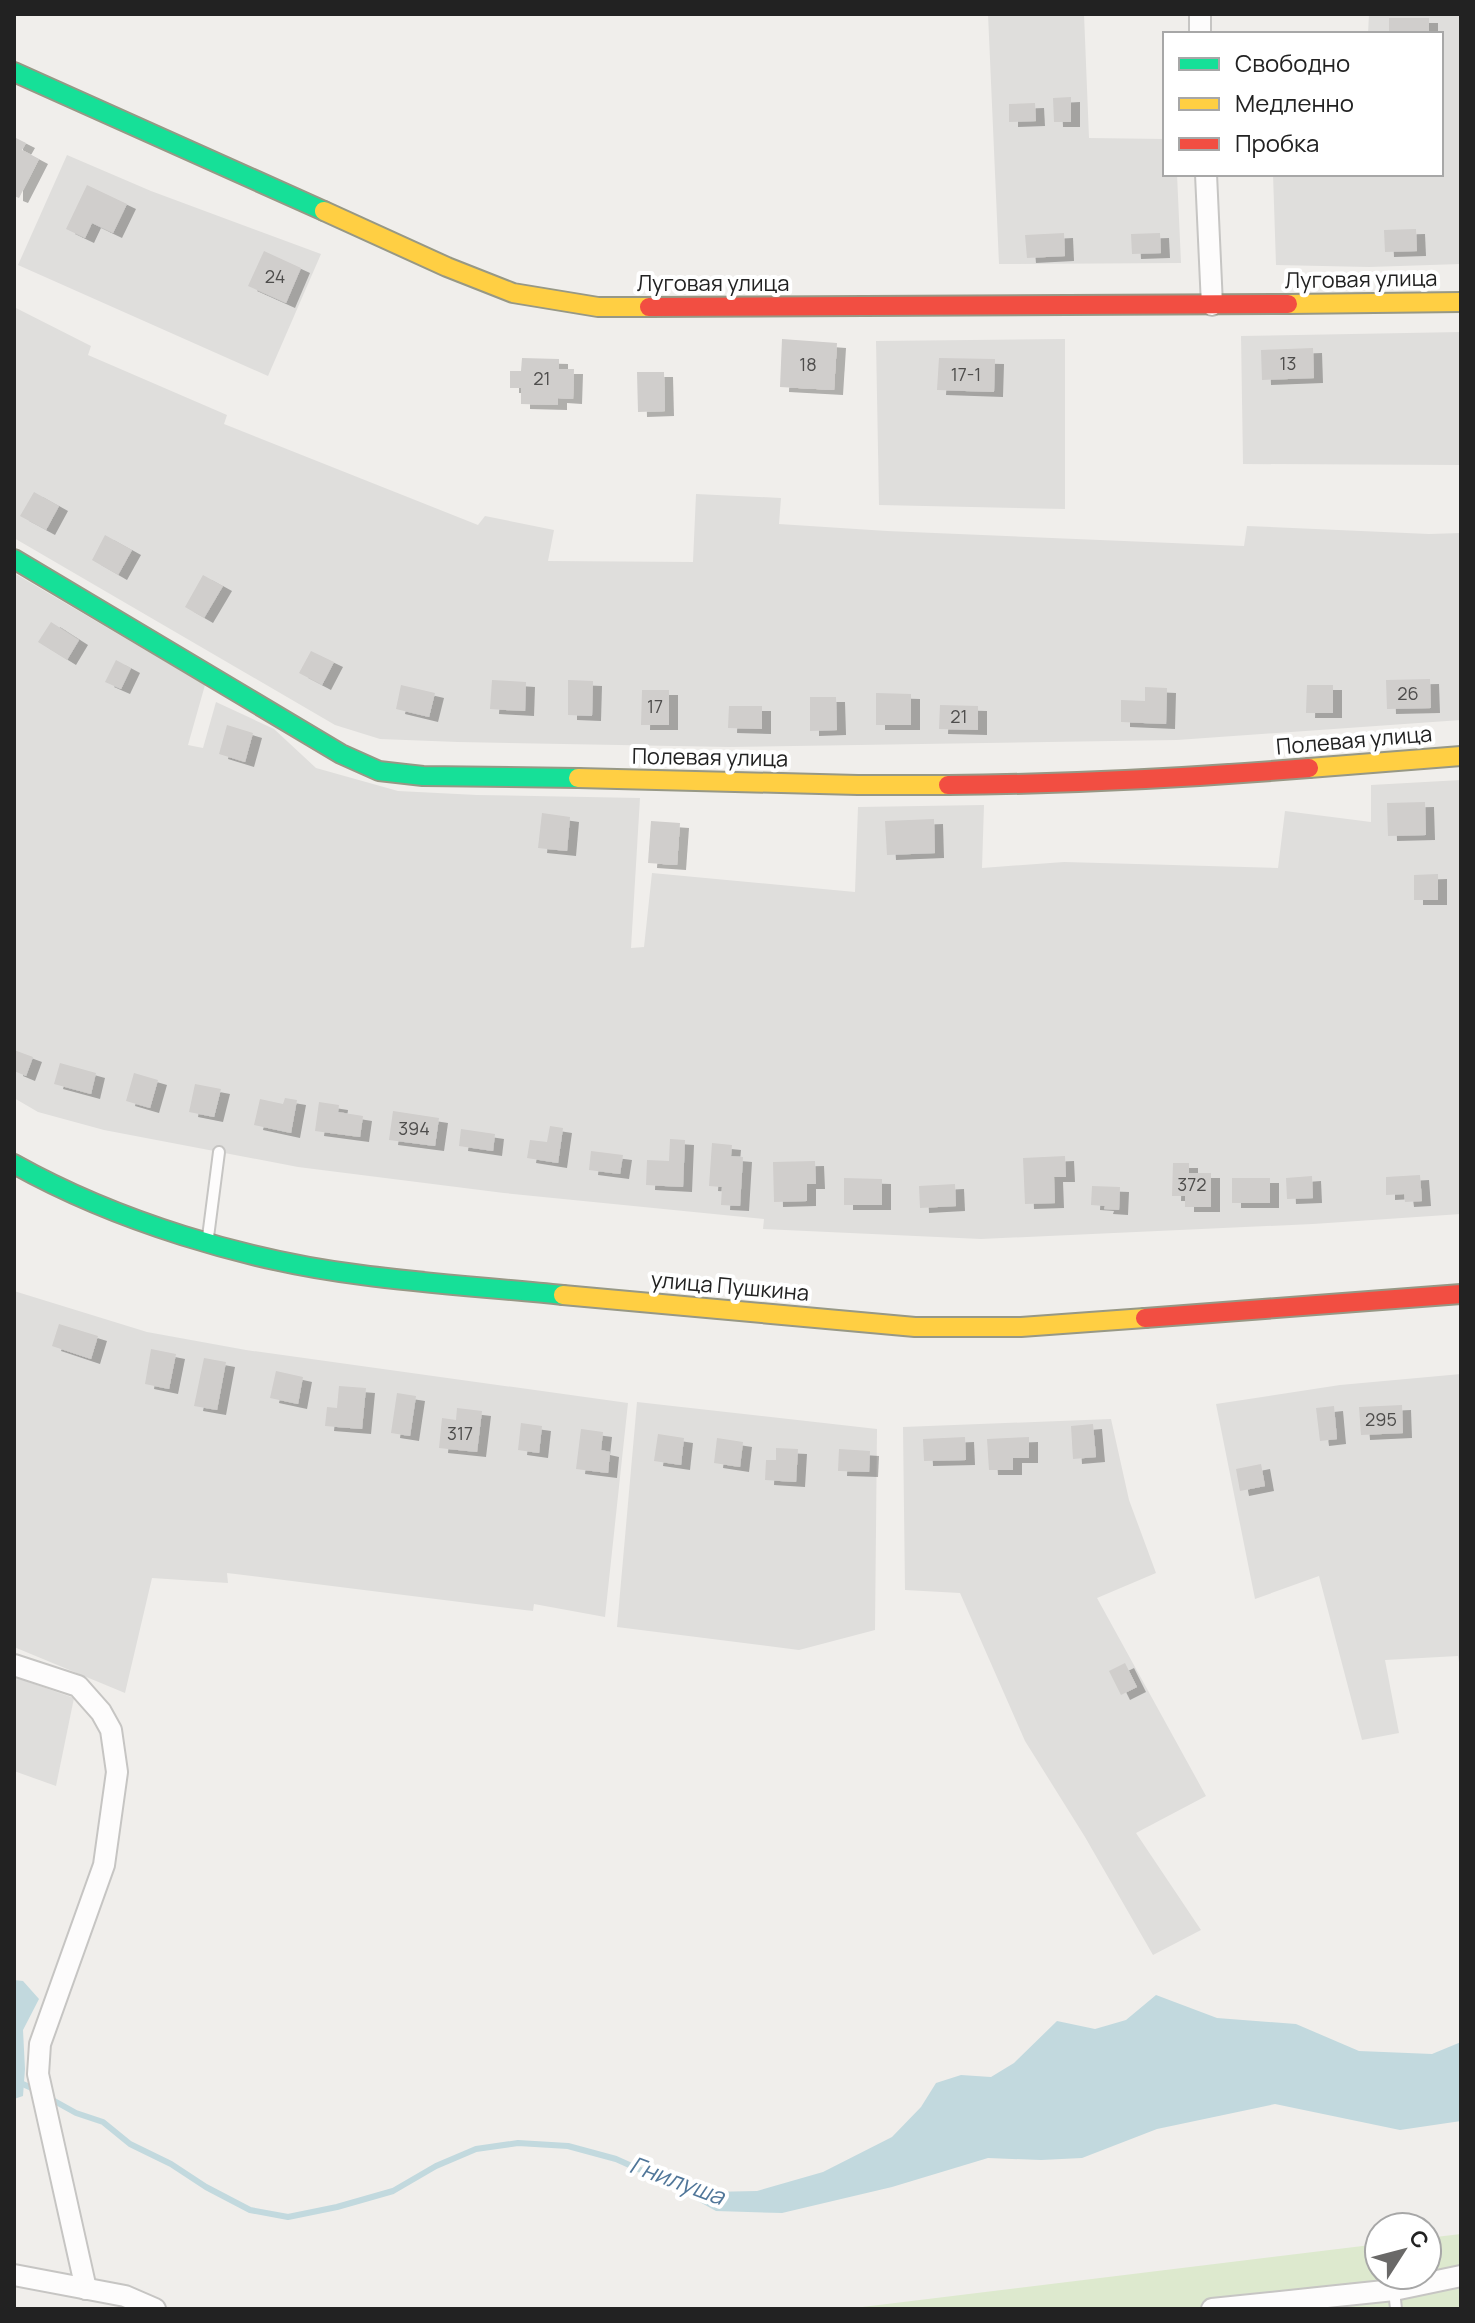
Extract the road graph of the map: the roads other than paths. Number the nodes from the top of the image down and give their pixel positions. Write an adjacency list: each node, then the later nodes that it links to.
1 (14, 72): 4 (street, Луговая улица)
2 (1206, 176): 4 (street)
3 (1461, 302): 4 (street, Луговая улица)
4 (1212, 305)
5 (14, 559): 6 (street, Полевая улица)
6 (1461, 756)
7 (219, 1152): 9 (lane)
8 (14, 1164): 9 (street, улица Пушкина)
9 (207, 1242): 10 (street, улица Пушкина)
10 (1461, 1294)
11 (14, 1665): 14 (street)
12 (14, 2275): 14 (street)
13 (1461, 2276): 15 (street)
14 (86, 2289): 17 (street)
15 (1395, 2299): 16 (street)
16 (1256, 2307): 18 (street)
17 (155, 2309)
18 (1212, 2309)

